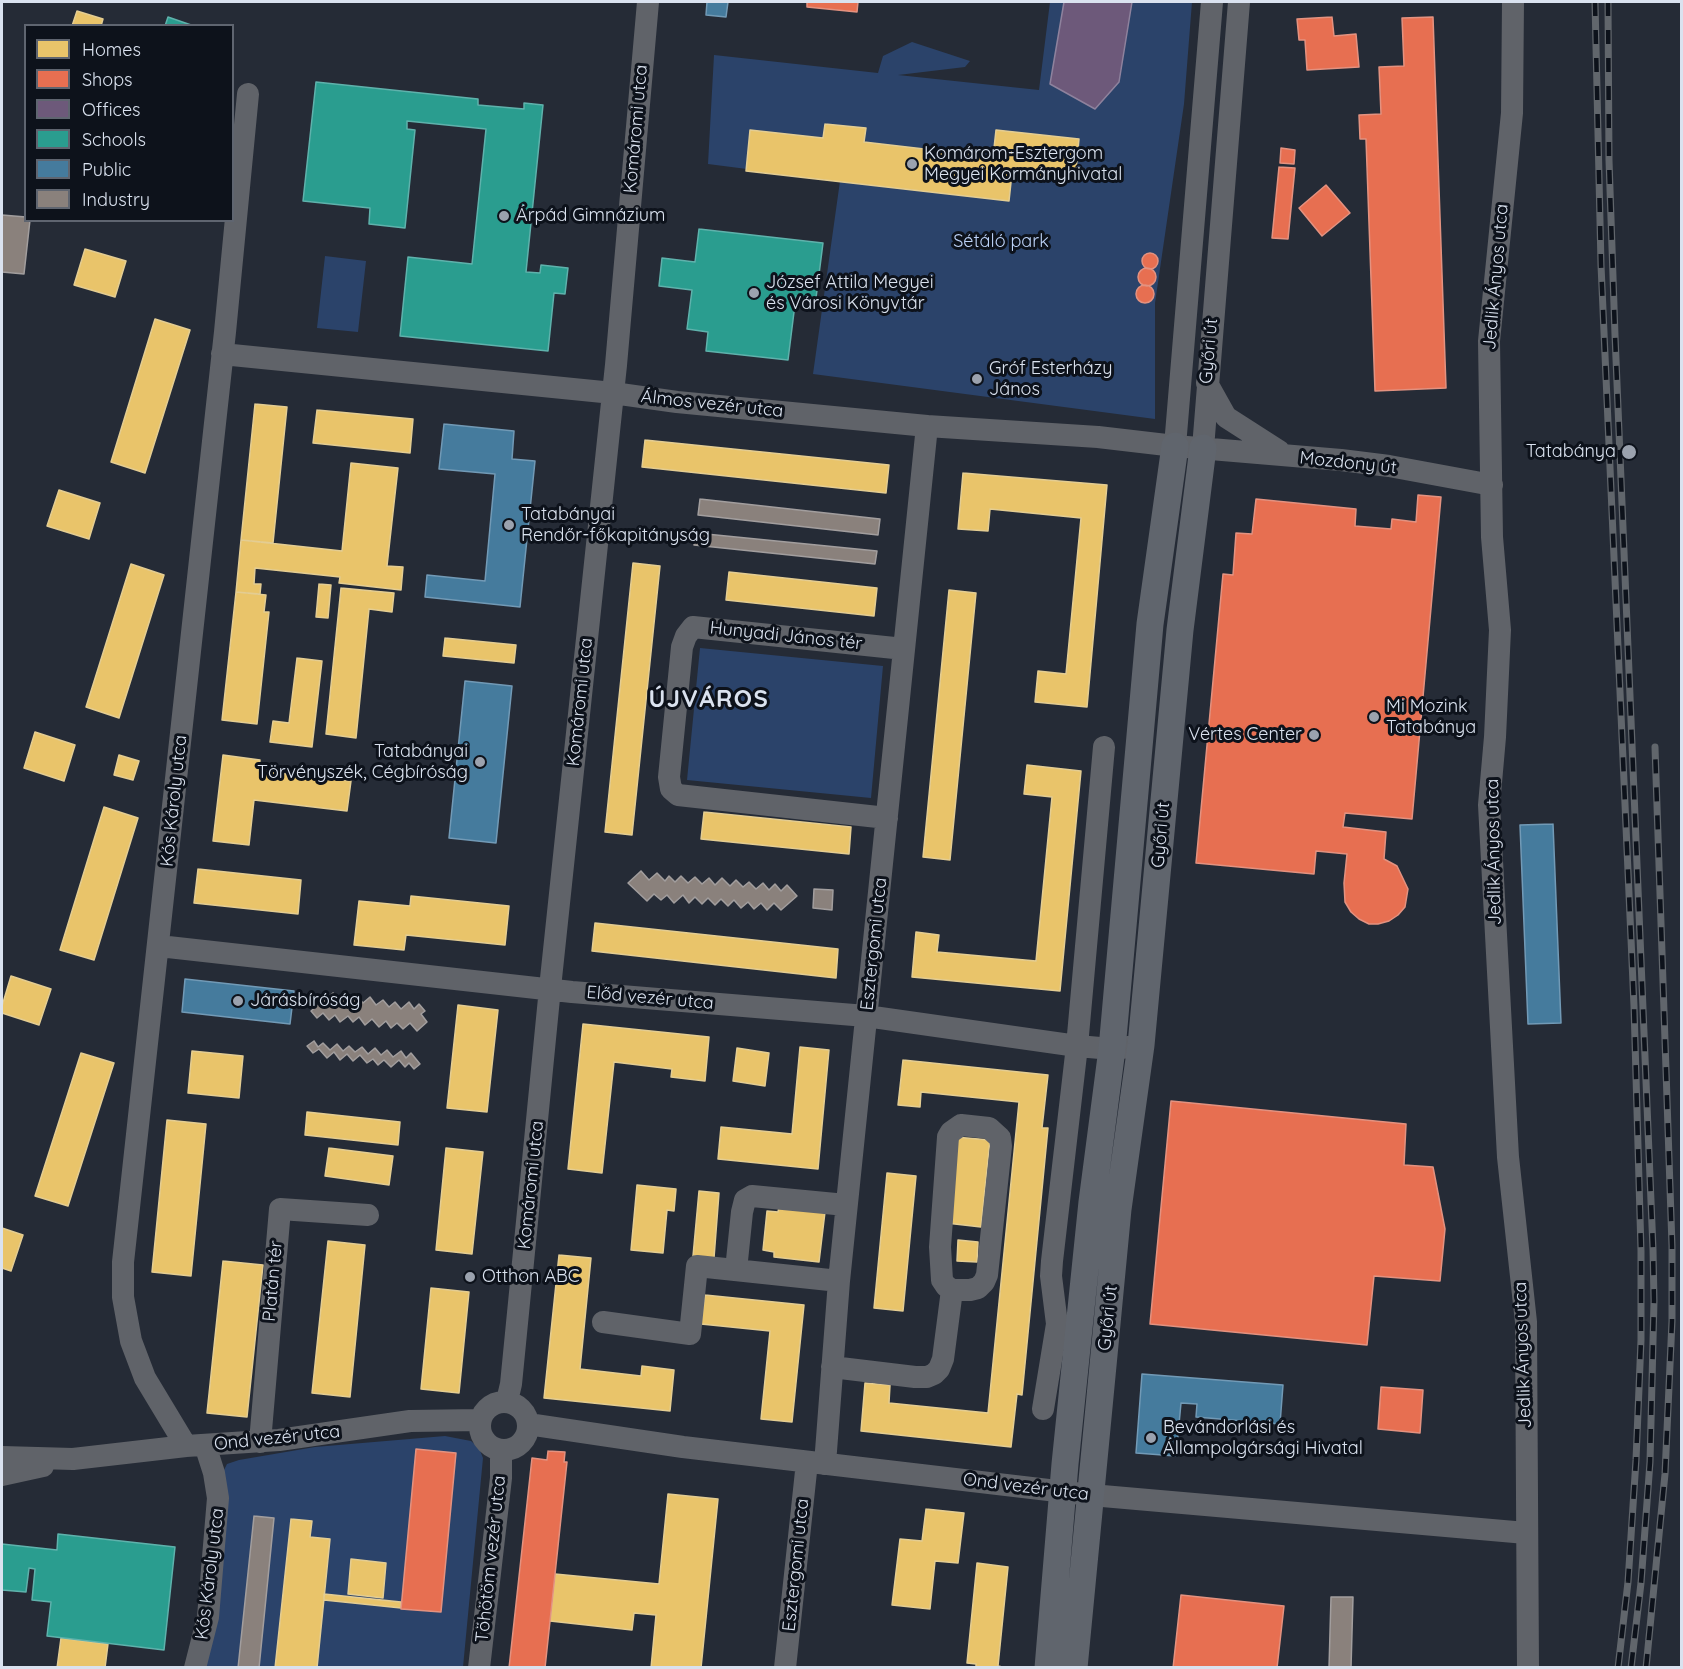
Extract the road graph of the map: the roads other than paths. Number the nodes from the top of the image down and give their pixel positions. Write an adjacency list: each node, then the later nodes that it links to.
1 (648, 2): 8 (street, Komáromi utca)
2 (1212, 2): 10 (street, Győri út)
3 (1239, 2): 7 (street, Győri út)
4 (1513, 2): 13 (street, Jedlik Ányos utca)
5 (248, 94): 6 (street, Kós Károly utca)
6 (222, 354): 8 (street, Álmos vezér utca); 17 (street, Kós Károly utca)
7 (1207, 383): 11 (street, Győri út); 12 (street)
8 (613, 393): 9 (street, Álmos vezér utca); 18 (street, Komáromi utca)
9 (927, 426): 10 (street, Álmos vezér utca); 14 (street, Esztergomi utca)
10 (1175, 446): 11 (street, Álmos vezér utca); 22 (main road, Győri út)
11 (1203, 448): 12 (street, Mozdony út); 20 (main road, Győri út)
12 (1288, 456): 13 (street, Mozdony út)
13 (1492, 485): 43 (street, Jedlik Ányos utca)
14 (904, 649): 16 (street, Esztergomi utca); 16 (street, Hunyadi János tér)
15 (1104, 747): 21 (street)
16 (887, 818): 19 (street, Esztergomi utca)
17 (159, 946): 18 (street, Előd vezér utca); 35 (street, Kós Károly utca)
18 (550, 988): 19 (street, Előd vezér utca); 30 (street, Komáromi utca)
19 (866, 1016): 21 (street, Előd vezér utca); 23 (street, Esztergomi utca)
20 (1141, 1045): 22 (street, Előd vezér utca); 42 (main road, Győri út)
21 (1077, 1046): 22 (street, Előd vezér utca); 31 (street)
22 (1112, 1049): 41 (main road, Győri út)
23 (846, 1206): 25 (street); 26 (street, Esztergomi utca)
24 (368, 1215): 34 (street, Platán tér)
25 (736, 1270): 26 (street); 28 (street)
26 (839, 1281): 29 (street, Esztergomi utca)
27 (952, 1290): 27 (street); 29 (street)
28 (603, 1322)
29 (832, 1367): 39 (street, Esztergomi utca)
30 (507, 1401): 32 (street); 33 (street)
31 (1043, 1409)
32 (480, 1420): 34 (street, Ond vezér utca); 36 (street)
33 (528, 1424): 36 (street); 39 (street, Ond vezér utca)
34 (260, 1442): 35 (street, Ond vezér utca)
35 (196, 1446): 38 (street, Ond vezér utca); 44 (street, Kós Károly utca)
36 (501, 1450): 45 (street, Töhötöm vezér utca)
37 (2, 1457): 38 (street)
38 (73, 1459): 40 (street)
39 (816, 1463): 41 (street, Ond vezér utca); 46 (street, Esztergomi utca)
40 (2, 1475)
41 (1063, 1491): 42 (street, Ond vezér utca); 47 (main road, Győri út)
42 (1091, 1495): 43 (street, Ond vezér utca); 48 (main road, Győri út)
43 (1526, 1533): 49 (street, Jedlik Ányos utca)
44 (195, 1668)
45 (479, 1668)
46 (785, 1668)
47 (1048, 1668)
48 (1074, 1668)
49 (1528, 1668)

